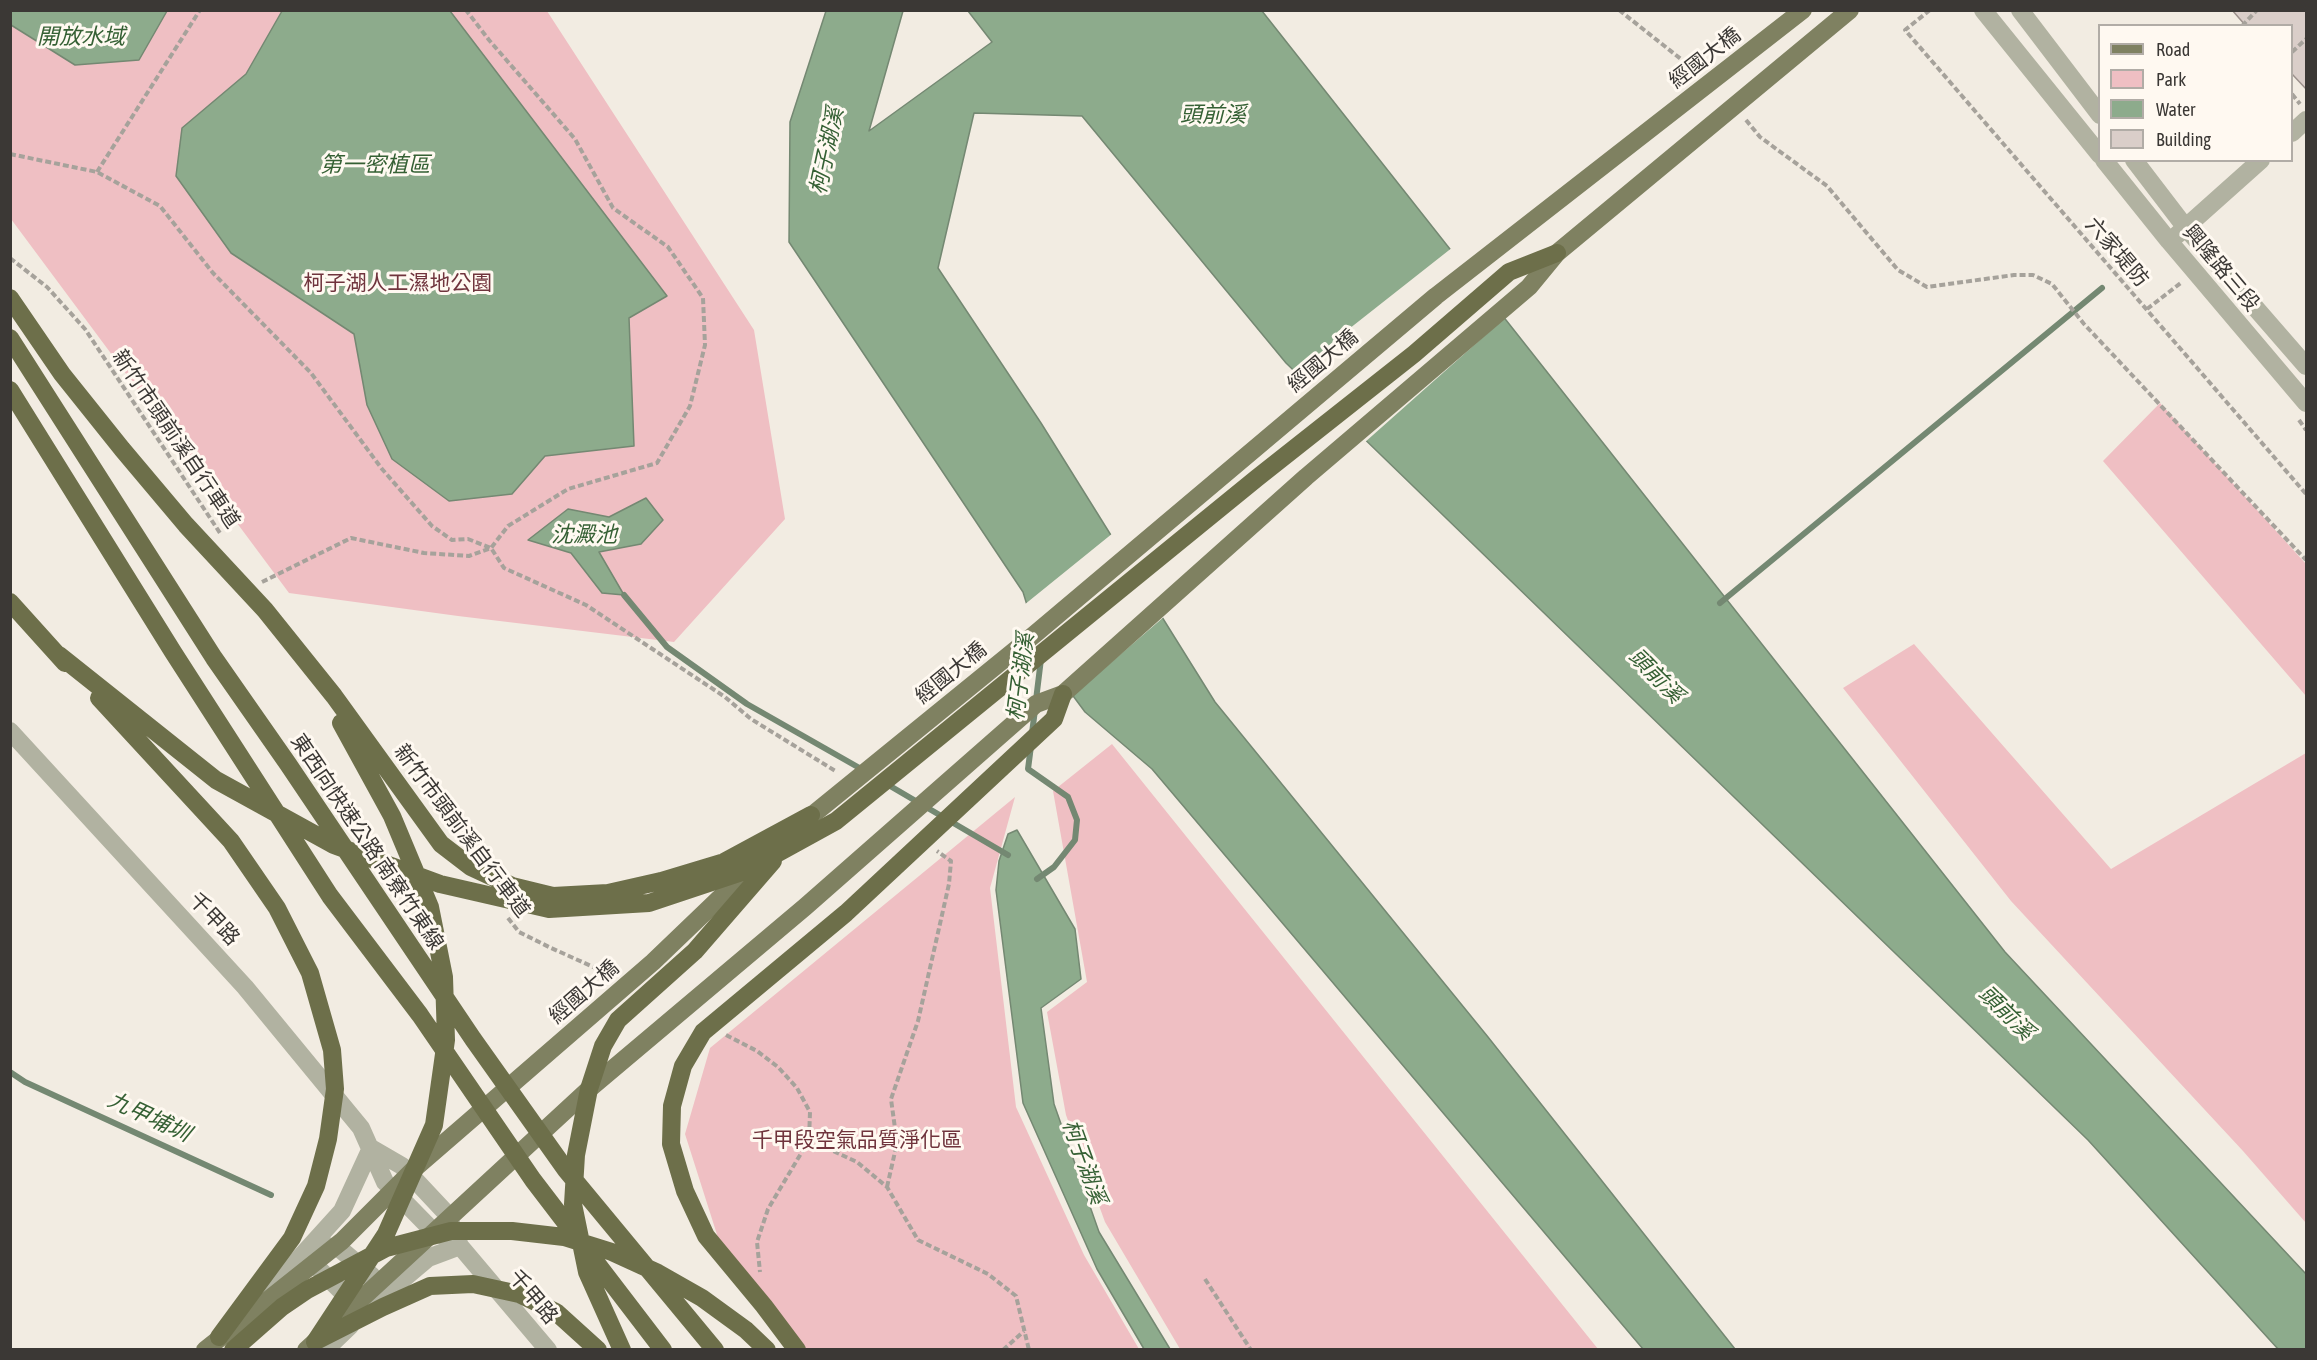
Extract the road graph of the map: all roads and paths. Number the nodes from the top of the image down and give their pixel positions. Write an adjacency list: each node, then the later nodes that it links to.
1 (200, 10): 23 (path)
2 (466, 10): 37 (path)
3 (1618, 10): 13 (path)
4 (1803, 10): 46 (main road, 經國大橋)
5 (1850, 10): 26 (main road)
6 (1930, 10): 30 (path, 六家堤防)
7 (1983, 10): 18 (street)
8 (2020, 10): 14 (street)
9 (2257, 10): 10 (path)
10 (2244, 24)
11 (2307, 39): 12 (path)
12 (2293, 51)
13 (1698, 73)
14 (2098, 112)
15 (1745, 119): 38 (path)
16 (2307, 120): 17 (street)
17 (2293, 133)
18 (2098, 153)
19 (10, 154): 23 (path)
20 (2106, 162): 25 (street, 興隆路三段)
21 (2136, 162): 24 (street, 興隆路三段)
22 (2259, 162): 24 (street)
23 (97, 172): 37 (path)
24 (2186, 228): 25 (street); 32 (street, 興隆路三段)
25 (2169, 241): 34 (street, 興隆路三段)
26 (1557, 253): 42 (highway); 43 (main road)
27 (10, 258): 36 (path, 新竹市頭前溪自行車道)
28 (2183, 281): 30 (path)
29 (10, 298): 41 (highway)
30 (2147, 309): 35 (path, 六家堤防)
31 (10, 338): 69 (highway, 東西向快速公路 南寮竹東線)
32 (2307, 366)
33 (10, 390): 68 (highway)
34 (2307, 403)
35 (2307, 494)
36 (223, 537)
37 (491, 548): 39 (path); 45 (path)
38 (2307, 560)
39 (256, 585)
40 (10, 602): 42 (highway)
41 (265, 610): 46 (highway); 54 (highway)
42 (59, 655): 62 (highway)
43 (1063, 694): 51 (main road); 71 (highway)
44 (10, 731): 53 (street, 千甲路)
45 (846, 777)
46 (810, 815): 51 (highway); 54 (main road, 經國大橋)
47 (935, 850): 55 (path)
48 (506, 915): 49 (path, 新竹市頭前溪自行車道)
49 (613, 976)
50 (718, 1031): 52 (path)
51 (589, 1089): 63 (main road); 67 (highway)
52 (809, 1140): 55 (path); 59 (path)
53 (371, 1148): 56 (street); 57 (street, 千甲路)
54 (414, 1169): 62 (main road, 經國大橋); 63 (highway)
55 (887, 1187): 61 (path)
56 (314, 1243): 60 (street); 60 (street); 62 (street)
57 (460, 1246): 60 (street); 65 (street, 千甲路)
58 (1205, 1279): 74 (path)
59 (765, 1280)
60 (375, 1302): 63 (street)
61 (1024, 1331): 72 (path); 73 (path)
62 (222, 1345): 64 (main road, 經國大橋); 70 (highway)
63 (315, 1347): 66 (highway)
64 (206, 1350)
65 (548, 1350)
66 (598, 1350)
67 (622, 1350)
68 (663, 1350)
69 (715, 1350)
70 (767, 1350)
71 (797, 1350)
72 (1003, 1350)
73 (1029, 1350)
74 (1251, 1350)

